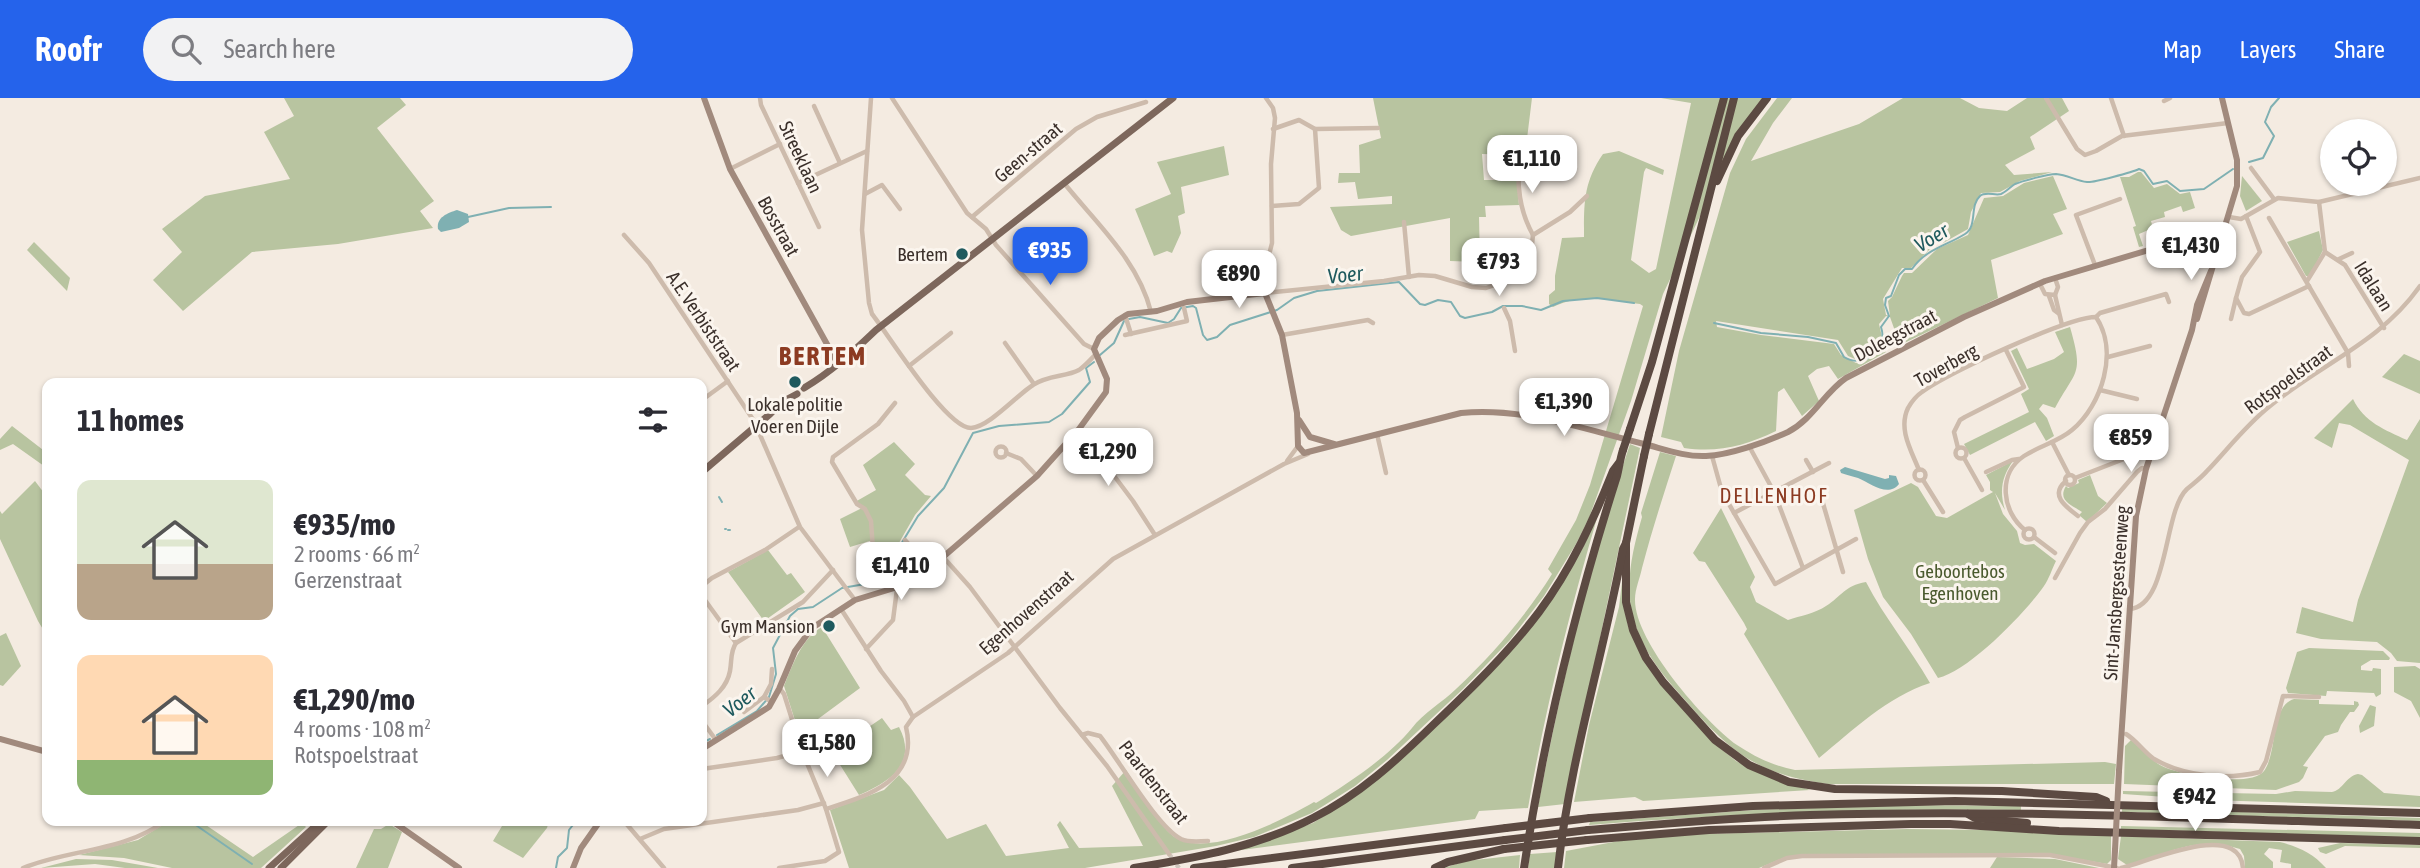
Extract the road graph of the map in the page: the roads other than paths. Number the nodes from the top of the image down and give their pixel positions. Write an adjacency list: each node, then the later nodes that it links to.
1 (704, 98): 25 (street, Bosstraat)
2 (760, 98): 20 (street, Streeklaan)
3 (872, 98): 21 (street)
4 (892, 98): 38 (street)
5 (1173, 98): 28 (main road)
6 (1266, 98): 17 (street)
7 (1724, 98): 104 (highway, bridge)
8 (1734, 98): 29 (highway)
9 (1767, 98): 29 (highway)
10 (2046, 98): 19 (street)
11 (2111, 98): 19 (street)
12 (2222, 98): 15 (street, Sint-Jansbergsesteenweg)
13 (1146, 102): 38 (street, Geen-straat)
14 (814, 106): 23 (street)
15 (2228, 123): 19 (street); 39 (street, Sint-Jansbergsesteenweg)
16 (1378, 128): 18 (street)
17 (1273, 129): 18 (street); 35 (street)
18 (1315, 129): 35 (street)
19 (2124, 136)
20 (780, 144): 25 (street); 27 (street, Streeklaan)
21 (867, 151): 23 (street); 30 (street)
22 (1519, 157): 45 (street)
23 (840, 163): 27 (street)
24 (2251, 168): 33 (street)
25 (730, 169): 79 (street, Bosstraat)
26 (2420, 178): 34 (street)
27 (798, 183): 42 (street, Streeklaan)
28 (1064, 183): 46 (main road); 62 (street)
29 (1711, 193): 126 (highway, bridge)
30 (864, 195): 36 (street); 68 (street)
31 (1587, 196): 45 (street)
32 (2120, 199): 50 (street)
33 (2274, 199): 34 (street); 37 (street)
34 (2319, 202): 47 (street)
35 (1272, 206): 56 (street)
36 (900, 209)
37 (2246, 216): 39 (street); 58 (street)
38 (972, 217): 46 (street)
39 (2229, 217): 43 (street, Sint-Jansbergsesteenweg)
40 (2269, 218): 54 (street)
41 (1404, 222): 51 (street)
42 (819, 227)
43 (2224, 233): 50 (street, Doleegstraat); 108 (street, Sint-Jansbergsesteenweg)
44 (624, 235): 82 (street, A.E. Verbiststraat)
45 (1533, 235): 51 (street)
46 (993, 239): 68 (main road); 76 (street)
47 (2325, 252): 49 (street, Idalaan); 54 (street)
48 (2352, 253): 49 (street, Idalaan)
49 (2339, 260): 69 (street, Idalaan)
50 (2095, 265): 52 (street, Doleegstraat)
51 (1409, 277): 56 (street)
52 (2055, 278): 53 (street, Doleegstraat); 57 (street)
53 (2040, 284): 57 (street); 97 (street, Doleegstraat)
54 (2308, 284): 58 (street); 77 (street)
55 (2420, 286): 69 (street, Rotspoelstraat)
56 (1265, 293): 62 (street); 71 (street)
57 (2052, 295): 67 (street)
58 (2236, 298): 65 (street)
59 (2169, 302): 63 (street, Toverberg)
60 (1184, 308): 64 (street)
61 (1504, 309): 75 (street)
62 (1151, 312): 64 (street)
63 (2096, 317): 67 (street, Toverberg); 78 (street)
64 (1126, 319): 76 (street)
65 (2231, 319)
66 (1373, 323): 71 (street)
67 (2062, 325): 74 (street, Toverberg)
68 (881, 326): 79 (main road); 80 (street)
69 (2384, 328): 77 (street, Rotspoelstraat)
70 (951, 333): 80 (street)
71 (1282, 335): 88 (street)
72 (1005, 343): 83 (street)
73 (2150, 346): 78 (street)
74 (2006, 350): 116 (street); 119 (street, Toverberg)
75 (1515, 351)
76 (1094, 352): 83 (street); 90 (street)
77 (2348, 353): 81 (street); 141 (street, Rotspoelstraat)
78 (2108, 357): 84 (street)
79 (837, 362): 89 (main road)
80 (909, 366): 83 (street)
81 (2349, 366)
82 (727, 381): 85 (street); 89 (street, A.E. Verbiststraat)
83 (1034, 384)
84 (2100, 390): 86 (street); 94 (street)
85 (707, 396)
86 (2137, 400)
87 (895, 403): 127 (street)
88 (1297, 413): 93 (street); 95 (street)
89 (756, 426): 107 (main road); 122 (street, A.E. Verbiststraat)
90 (1079, 429): 113 (street); 123 (street)
91 (1593, 431): 92 (street, Egenhovenstraat); 100 (street, Doleegstraat)
92 (1377, 435): 96 (street, Egenhovenstraat); 111 (street)
93 (1311, 438): 95 (street, Egenhovenstraat); 96 (street, Egenhovenstraat); 99 (street)
94 (2052, 442): 102 (street); 112 (street)
95 (1298, 444): 99 (street); 106 (street, Egenhovenstraat)
96 (1339, 444): 99 (street, Egenhovenstraat)
97 (1749, 446): 100 (street, Doleegstraat); 117 (street)
98 (1006, 453): 113 (street)
99 (1310, 453): 106 (street, Egenhovenstraat)
100 (1712, 455): 120 (street)
101 (2129, 457): 114 (street)
102 (2020, 459): 110 (street); 129 (street)
103 (1806, 460): 109 (street)
104 (1619, 463): 190 (highway); 194 (highway)
105 (1829, 463): 109 (street)
106 (1284, 464): 123 (street, Egenhovenstraat)
107 (707, 468)
108 (2146, 468): 135 (street); 141 (street, Sint-Jansbergsesteenweg)
109 (1813, 472): 117 (street)
110 (1986, 472)
111 (1386, 473)
112 (2068, 475): 114 (street); 115 (street)
113 (1037, 476): 130 (street)
114 (2075, 478): 115 (street)
115 (2066, 481): 121 (street)
116 (1982, 490)
117 (1774, 492): 120 (street); 131 (street)
118 (1819, 498): 128 (street)
119 (1943, 512)
120 (1734, 514): 131 (street)
121 (2078, 516)
122 (800, 527): 133 (street, A.E. Verbiststraat); 136 (street)
123 (1155, 535): 143 (street, Egenhovenstraat)
124 (1856, 539): 128 (street)
125 (905, 540): 132 (street)
126 (1626, 543): 161 (highway); 195 (highway)
127 (873, 550)
128 (1837, 550): 131 (street); 134 (street)
129 (2055, 553)
130 (944, 558): 132 (street); 143 (street, Paardenstraat)
131 (1803, 568)
132 (931, 569): 137 (street)
133 (833, 570): 138 (street, A.E. Verbiststraat); 142 (street)
134 (1843, 572)
135 (2055, 578)
136 (707, 582)
137 (897, 589): 138 (street); 144 (street)
138 (855, 600): 140 (street)
139 (707, 603): 142 (street)
140 (841, 609): 144 (street); 146 (street)
141 (2129, 609): 197 (street, Sint-Jansbergsesteenweg, bridge)
142 (736, 643): 149 (street)
143 (1016, 646): 151 (street, Egenhovenstraat); 154 (street, Paardenstraat)
144 (866, 649): 151 (street)
145 (772, 668): 148 (street)
146 (779, 689): 148 (street); 159 (street)
147 (2319, 697): 153 (street)
148 (768, 699): 150 (street); 155 (street)
149 (707, 702)
150 (744, 712)
151 (913, 717): 164 (street)
152 (707, 728): 155 (street)
153 (2126, 734)
154 (1082, 735): 179 (street, Paardenstraat); 182 (street, Paardenstraat)
155 (715, 738): 157 (street)
156 (0, 739): 158 (street)
157 (707, 745)
158 (42, 751)
159 (802, 751): 160 (street); 164 (street)
160 (707, 767)
161 (1884, 790): 162 (highway); 163 (highway)
162 (1836, 802): 163 (highway); 191 (highway, bridge)
163 (2112, 803): 166 (highway)
164 (825, 806): 167 (street); 189 (street)
165 (1965, 813): 168 (highway); 176 (highway); 177 (highway)
166 (2420, 813)
167 (707, 823)
168 (2420, 825)
169 (157, 826): 183 (street)
170 (315, 826): 184 (main road)
171 (323, 826): 185 (main road)
172 (399, 826): 186 (street)
173 (596, 826): 187 (street)
174 (628, 826): 178 (street)
175 (685, 826): 178 (street)
176 (2100, 831): 177 (highway); 180 (highway)
177 (1588, 835): 181 (highway, bridge)
178 (640, 839): 188 (street)
179 (1208, 841)
180 (2420, 841)
181 (1505, 845): 192 (highway); 193 (highway)
182 (1169, 854)
183 (23, 868)
184 (269, 868)
185 (281, 868)
186 (459, 868)
187 (573, 868)
188 (664, 868)
189 (779, 868)
190 (1134, 868)
191 (1194, 868)
192 (1292, 868)
193 (1435, 868)
194 (1524, 868)
195 (1558, 868)
196 (1763, 868): 197 (street)
197 (2116, 868): 198 (street)
198 (2243, 868)

